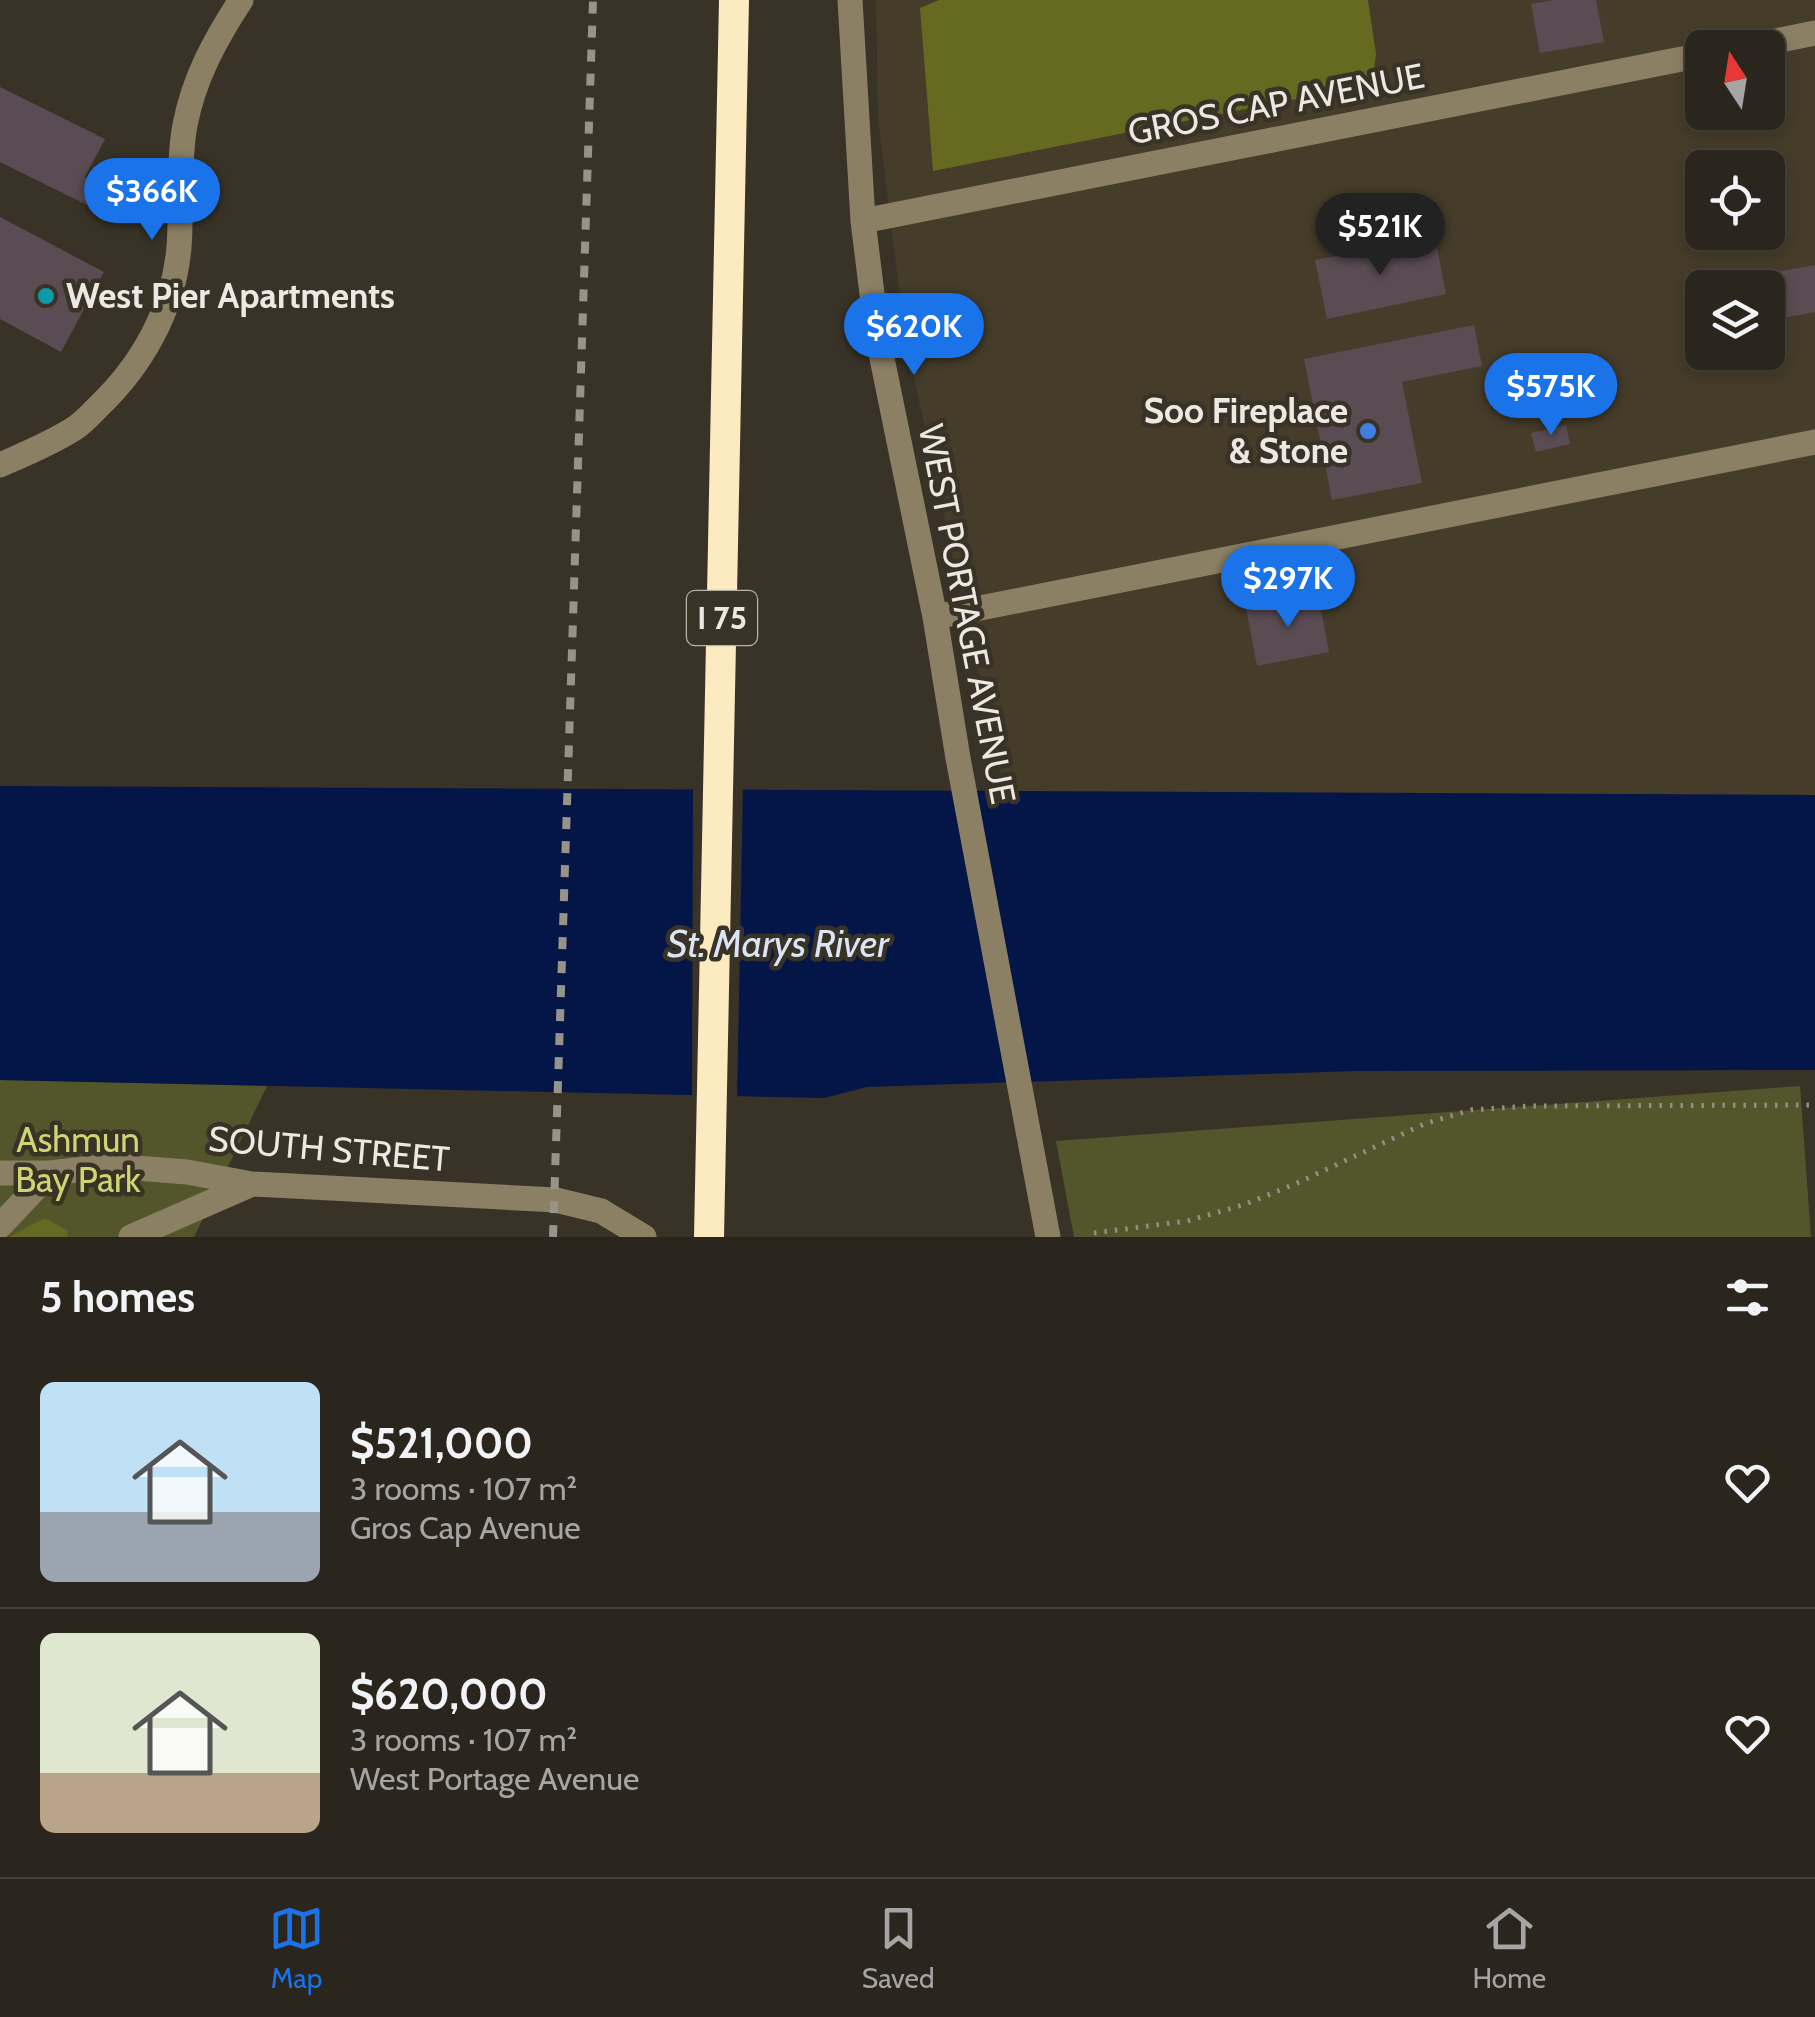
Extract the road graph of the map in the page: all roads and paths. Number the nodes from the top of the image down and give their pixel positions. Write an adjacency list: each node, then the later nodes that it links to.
1 (240, 0): 9 (street)
2 (734, 0): 19 (highway, I 75)
3 (850, 0): 7 (street, WEST PORTAGE AVENUE)
4 (1815, 32): 5 (street)
5 (1785, 38)
6 (1685, 58): 7 (street, GROS CAP AVENUE)
7 (863, 222): 10 (street, WEST PORTAGE AVENUE)
8 (1815, 442): 10 (street)
9 (0, 466)
10 (935, 617): 20 (street, WEST PORTAGE AVENUE)
11 (1815, 1105): 16 (path)
12 (0, 1173): 13 (street, SOUTH STREET)
13 (50, 1173): 14 (street, SOUTH STREET); 15 (street)
14 (252, 1184): 17 (street); 18 (street, SOUTH STREET)
15 (0, 1226)
16 (1094, 1233)
17 (131, 1237)
18 (644, 1237)
19 (709, 1237)
20 (1048, 1237)

